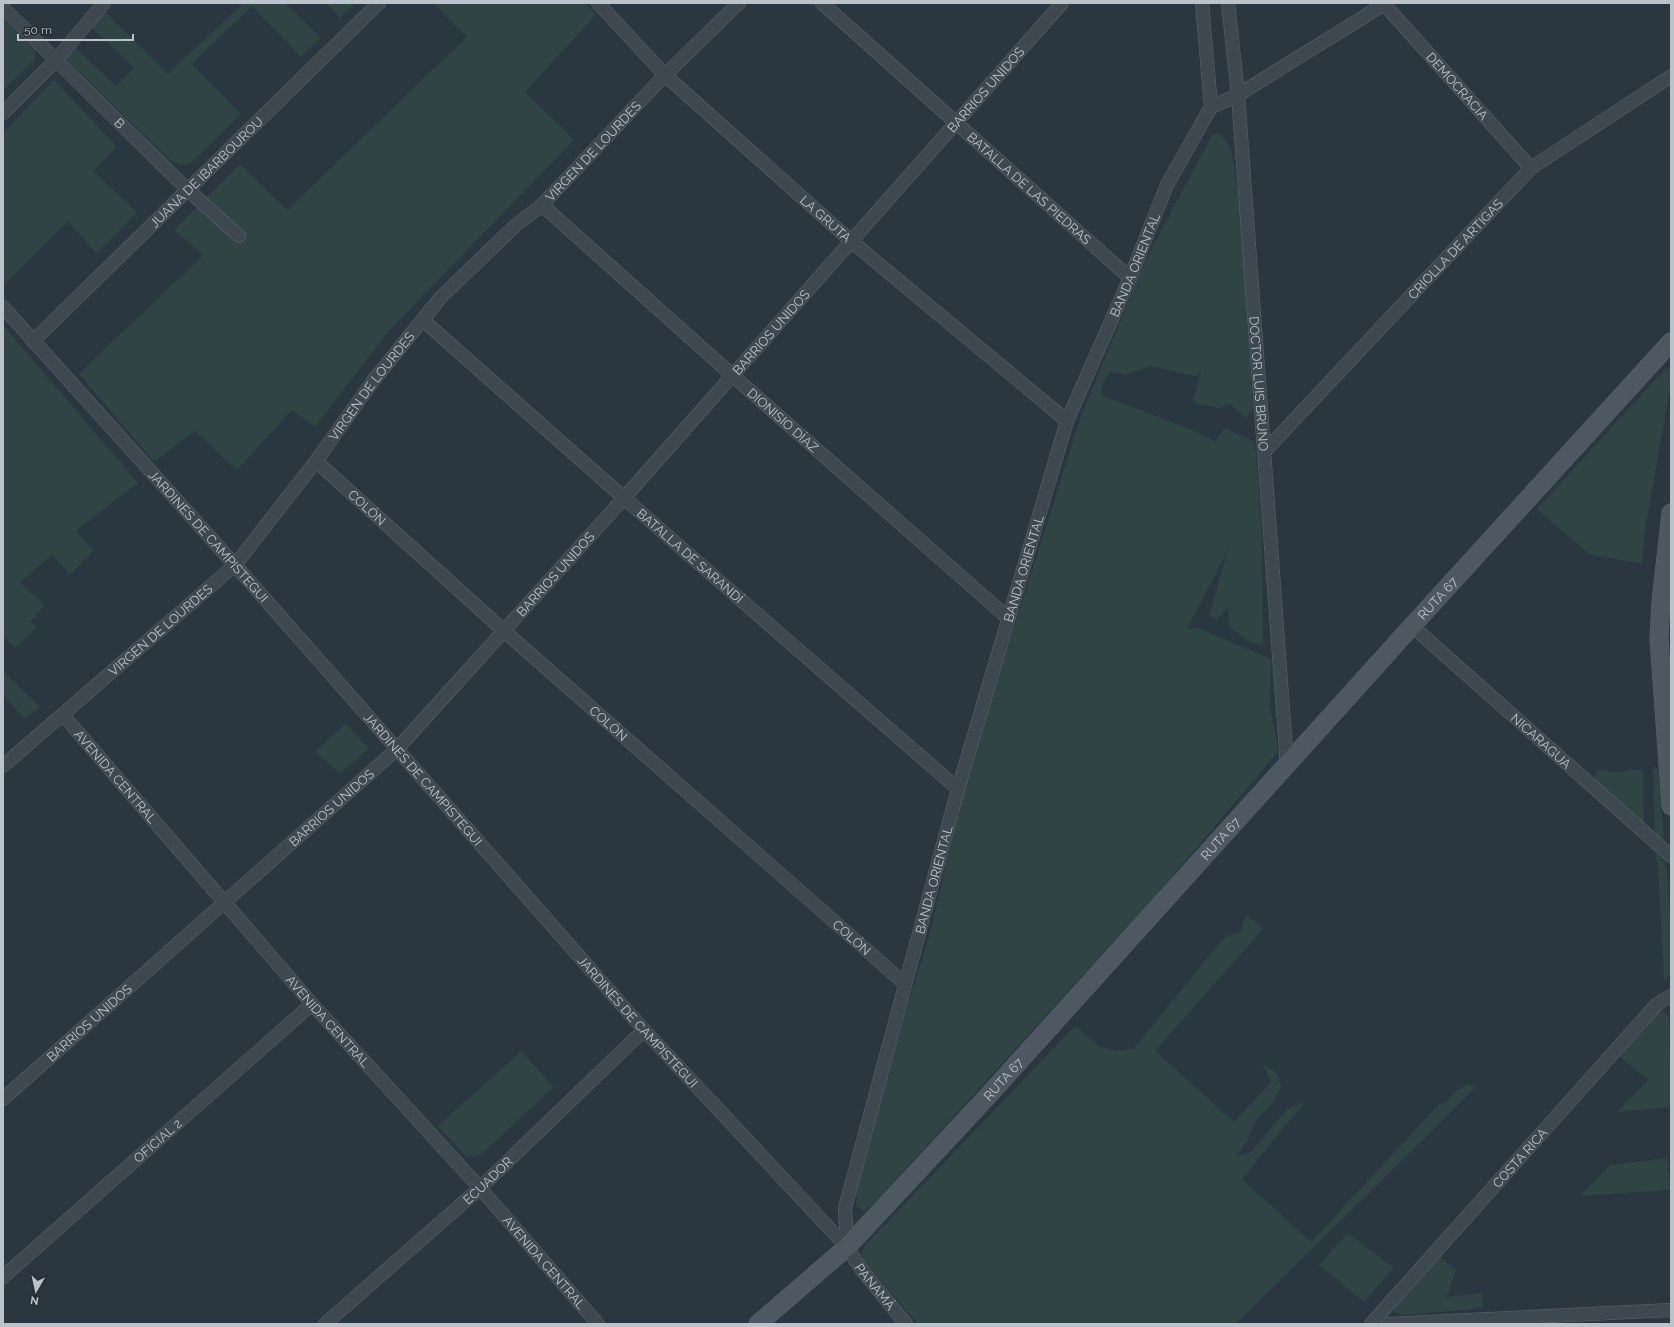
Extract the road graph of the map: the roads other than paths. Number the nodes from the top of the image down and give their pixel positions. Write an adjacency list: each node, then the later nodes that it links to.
1 (104, 3): 11 (street)
2 (379, 3): 19 (street, JUANA DE IBARBOUROU)
3 (598, 3): 12 (street, LA GRUTA)
4 (739, 3): 12 (street, VIRGEN DE LOURDES)
5 (822, 3): 17 (street, BATALLA DE LAS PIEDRAS)
6 (1062, 3): 17 (street, BARRIOS UNIDOS)
7 (1202, 3): 15 (street)
8 (1228, 3): 14 (street, DOCTOR LUIS BRUNO)
9 (1385, 3): 14 (street); 18 (street, DEMOCRACIA)
10 (3, 8): 11 (street, B)
11 (56, 60): 16 (street); 19 (street, B)
12 (665, 74): 20 (street, VIRGEN DE LOURDES); 22 (street, LA GRUTA)
13 (1671, 76): 18 (street, CRIOLLA DE ARTIGAS)
14 (1238, 94): 15 (street); 30 (street, DOCTOR LUIS BRUNO)
15 (1211, 107): 23 (street, BANDA ORIENTAL)
16 (3, 113)
17 (955, 123): 22 (street, BARRIOS UNIDOS); 23 (street, BATALLA DE LAS PIEDRAS)
18 (1531, 168): 30 (street, CRIOLLA DE ARTIGAS)
19 (188, 190): 21 (street, B); 26 (street, JUANA DE IBARBOUROU)
20 (542, 205): 25 (street, VIRGEN DE LOURDES); 28 (street, DIONISIO DÍAZ)
21 (239, 236)
22 (851, 241): 28 (street, BARRIOS UNIDOS); 29 (street, LA GRUTA)
23 (1130, 278): 29 (street, BANDA ORIENTAL)
24 (3, 307): 26 (street, JARDINES DE CAMPISTEGUI)
25 (424, 320): 31 (street, VIRGEN DE LOURDES); 32 (street, BATALLA DE SARANDÍ)
26 (32, 341): 34 (street, JARDINES DE CAMPISTEGUI)
27 (1671, 342): 36 (street, RUTA 67)
28 (732, 375): 32 (street, BARRIOS UNIDOS); 35 (street, DIONISIO DÍAZ)
29 (1067, 421): 35 (street, BANDA ORIENTAL)
30 (1264, 452): 40 (street, DOCTOR LUIS BRUNO)
31 (316, 461): 34 (street, VIRGEN DE LOURDES); 37 (street, COLÓN)
32 (624, 498): 37 (street, BARRIOS UNIDOS); 42 (street, BATALLA DE SARANDÍ)
33 (1671, 512): 43 (street)
34 (235, 566): 38 (street, VIRGEN DE LOURDES); 39 (street, JARDINES DE CAMPISTEGUI)
35 (1008, 618): 42 (street, BANDA ORIENTAL)
36 (1412, 626): 40 (street, RUTA 67); 44 (street, NICARAGUA)
37 (504, 630): 39 (street, BARRIOS UNIDOS); 46 (street, COLÓN)
38 (63, 715): 41 (street, VIRGEN DE LOURDES); 45 (street, AVENIDA CENTRAL)
39 (397, 749): 45 (street, BARRIOS UNIDOS); 49 (street, JARDINES DE CAMPISTEGUI)
40 (1287, 765): 52 (street, RUTA 67)
41 (3, 766)
42 (958, 789): 46 (street, BANDA ORIENTAL)
43 (1671, 806)
44 (1671, 856)
45 (225, 903): 48 (street, AVENIDA CENTRAL); 50 (street, BARRIOS UNIDOS)
46 (904, 983): 52 (street, BANDA ORIENTAL)
47 (1671, 996): 59 (street, COSTA RICA)
48 (312, 1004): 51 (street, AVENIDA CENTRAL); 53 (street, OFICIAL 2)
49 (644, 1030): 51 (street, ECUADOR); 52 (street, JARDINES DE CAMPISTEGUI)
50 (3, 1099)
51 (480, 1188): 55 (street, ECUADOR); 56 (street, AVENIDA CENTRAL)
52 (847, 1247): 57 (street, RUTA 67); 58 (street, PANAMÁ)
53 (3, 1277)
54 (1671, 1310): 60 (street)
55 (325, 1324)
56 (598, 1324)
57 (758, 1324)
58 (906, 1324)
59 (1371, 1324)
60 (1388, 1324)

